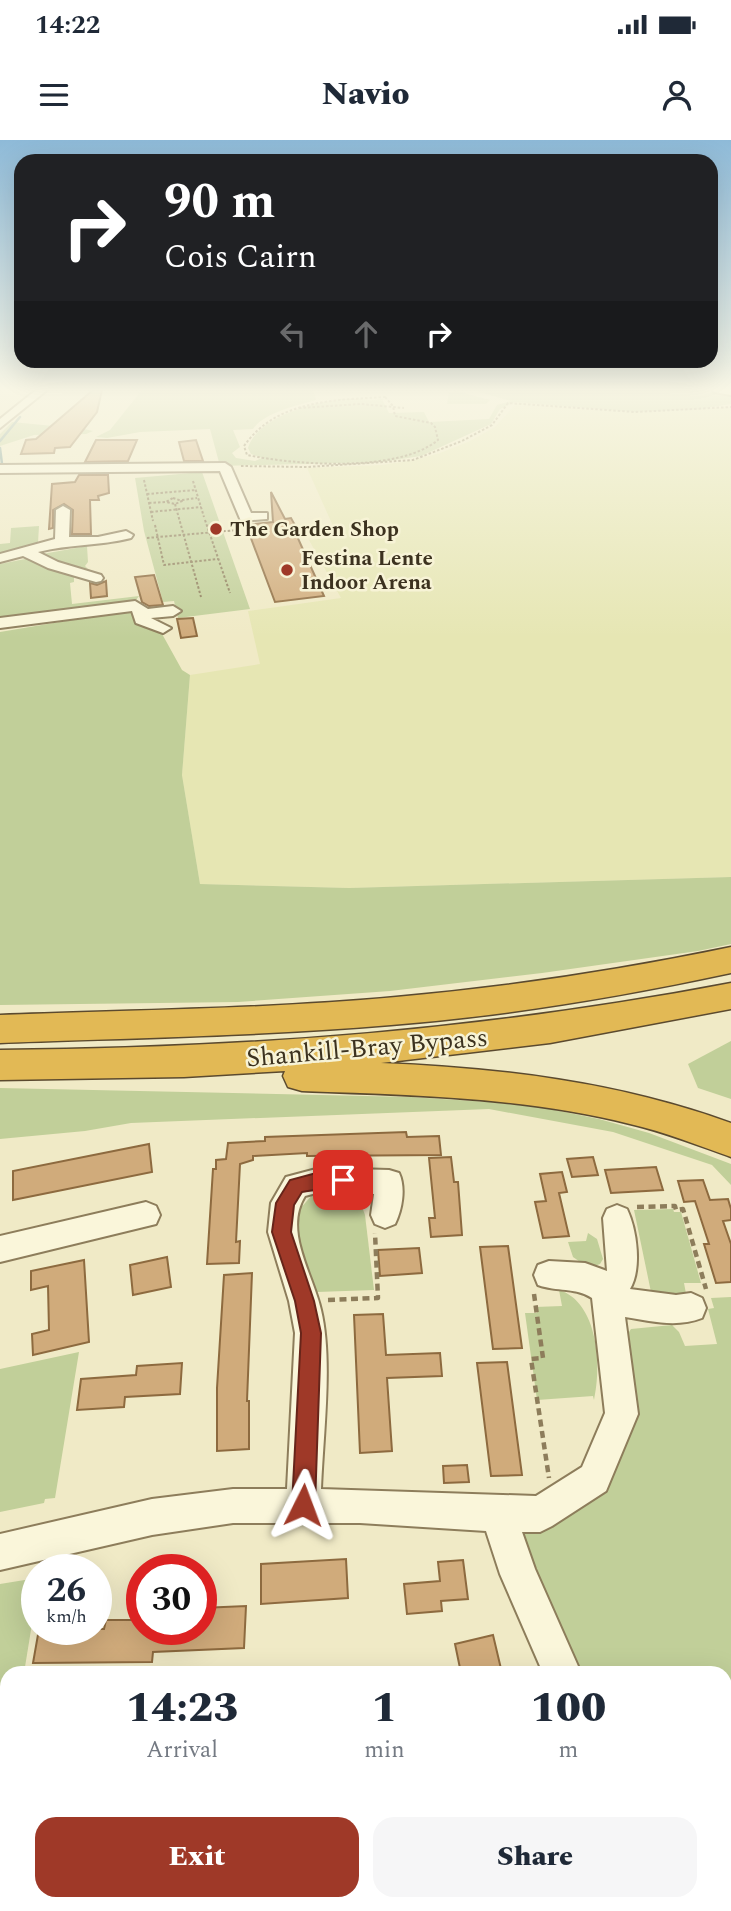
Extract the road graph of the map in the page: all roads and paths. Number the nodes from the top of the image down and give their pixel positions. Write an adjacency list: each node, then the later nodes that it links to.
1 (227, 473): 19 (street)
2 (191, 476): 5 (path)
3 (144, 480): 7 (path)
4 (169, 485): 6 (path)
5 (196, 490): 6 (path); 9 (path)
6 (171, 492): 7 (path); 8 (path)
7 (147, 494): 12 (path)
8 (173, 498): 10 (path); 11 (path)
9 (198, 498): 10 (path); 14 (path)
10 (182, 500): 13 (path)
11 (166, 502): 12 (path); 13 (path)
12 (149, 503): 17 (path)
13 (175, 504): 16 (path)
14 (201, 508): 16 (path); 20 (path)
15 (63, 510): 25 (street)
16 (176, 510): 17 (path); 22 (path)
17 (151, 512): 23 (path)
18 (262, 516): 19 (street)
19 (248, 523): 20 (path)
20 (209, 532): 22 (path); 30 (path)
21 (126, 535): 26 (street)
22 (184, 535): 23 (path); 31 (path)
23 (158, 537): 24 (path); 31 (path)
24 (147, 538)
25 (62, 541): 26 (street); 27 (street)
26 (92, 543): 27 (street); 28 (street)
27 (23, 551): 29 (street)
28 (124, 551)
29 (0, 558)
30 (218, 559): 31 (path); 32 (path)
31 (191, 562): 33 (path)
32 (230, 593)
33 (201, 597)
34 (173, 611): 35 (street)
35 (141, 614): 36 (street); 37 (street)
36 (0, 623)
37 (163, 628)
38 (731, 960): 40 (highway, Shankill-Bray Bypass)
39 (731, 996): 42 (highway, Shankill-Bray Bypass)
40 (0, 1029)
41 (0, 1065): 42 (highway, Shankill-Bray Bypass)
42 (92, 1065): 43 (highway)
43 (731, 1140)
44 (146, 1215): 47 (street)
45 (385, 1215): 50 (path); 50 (street)
46 (617, 1218): 49 (street); 51 (path)
47 (0, 1249)
48 (549, 1275): 49 (street); 52 (path)
49 (606, 1295): 51 (street); 52 (street)
50 (304, 1301): 53 (street)
51 (691, 1308)
52 (557, 1504): 54 (street)
53 (303, 1505): 54 (street); 55 (street)
54 (498, 1514): 56 (street)
55 (0, 1552)
56 (559, 1666)

